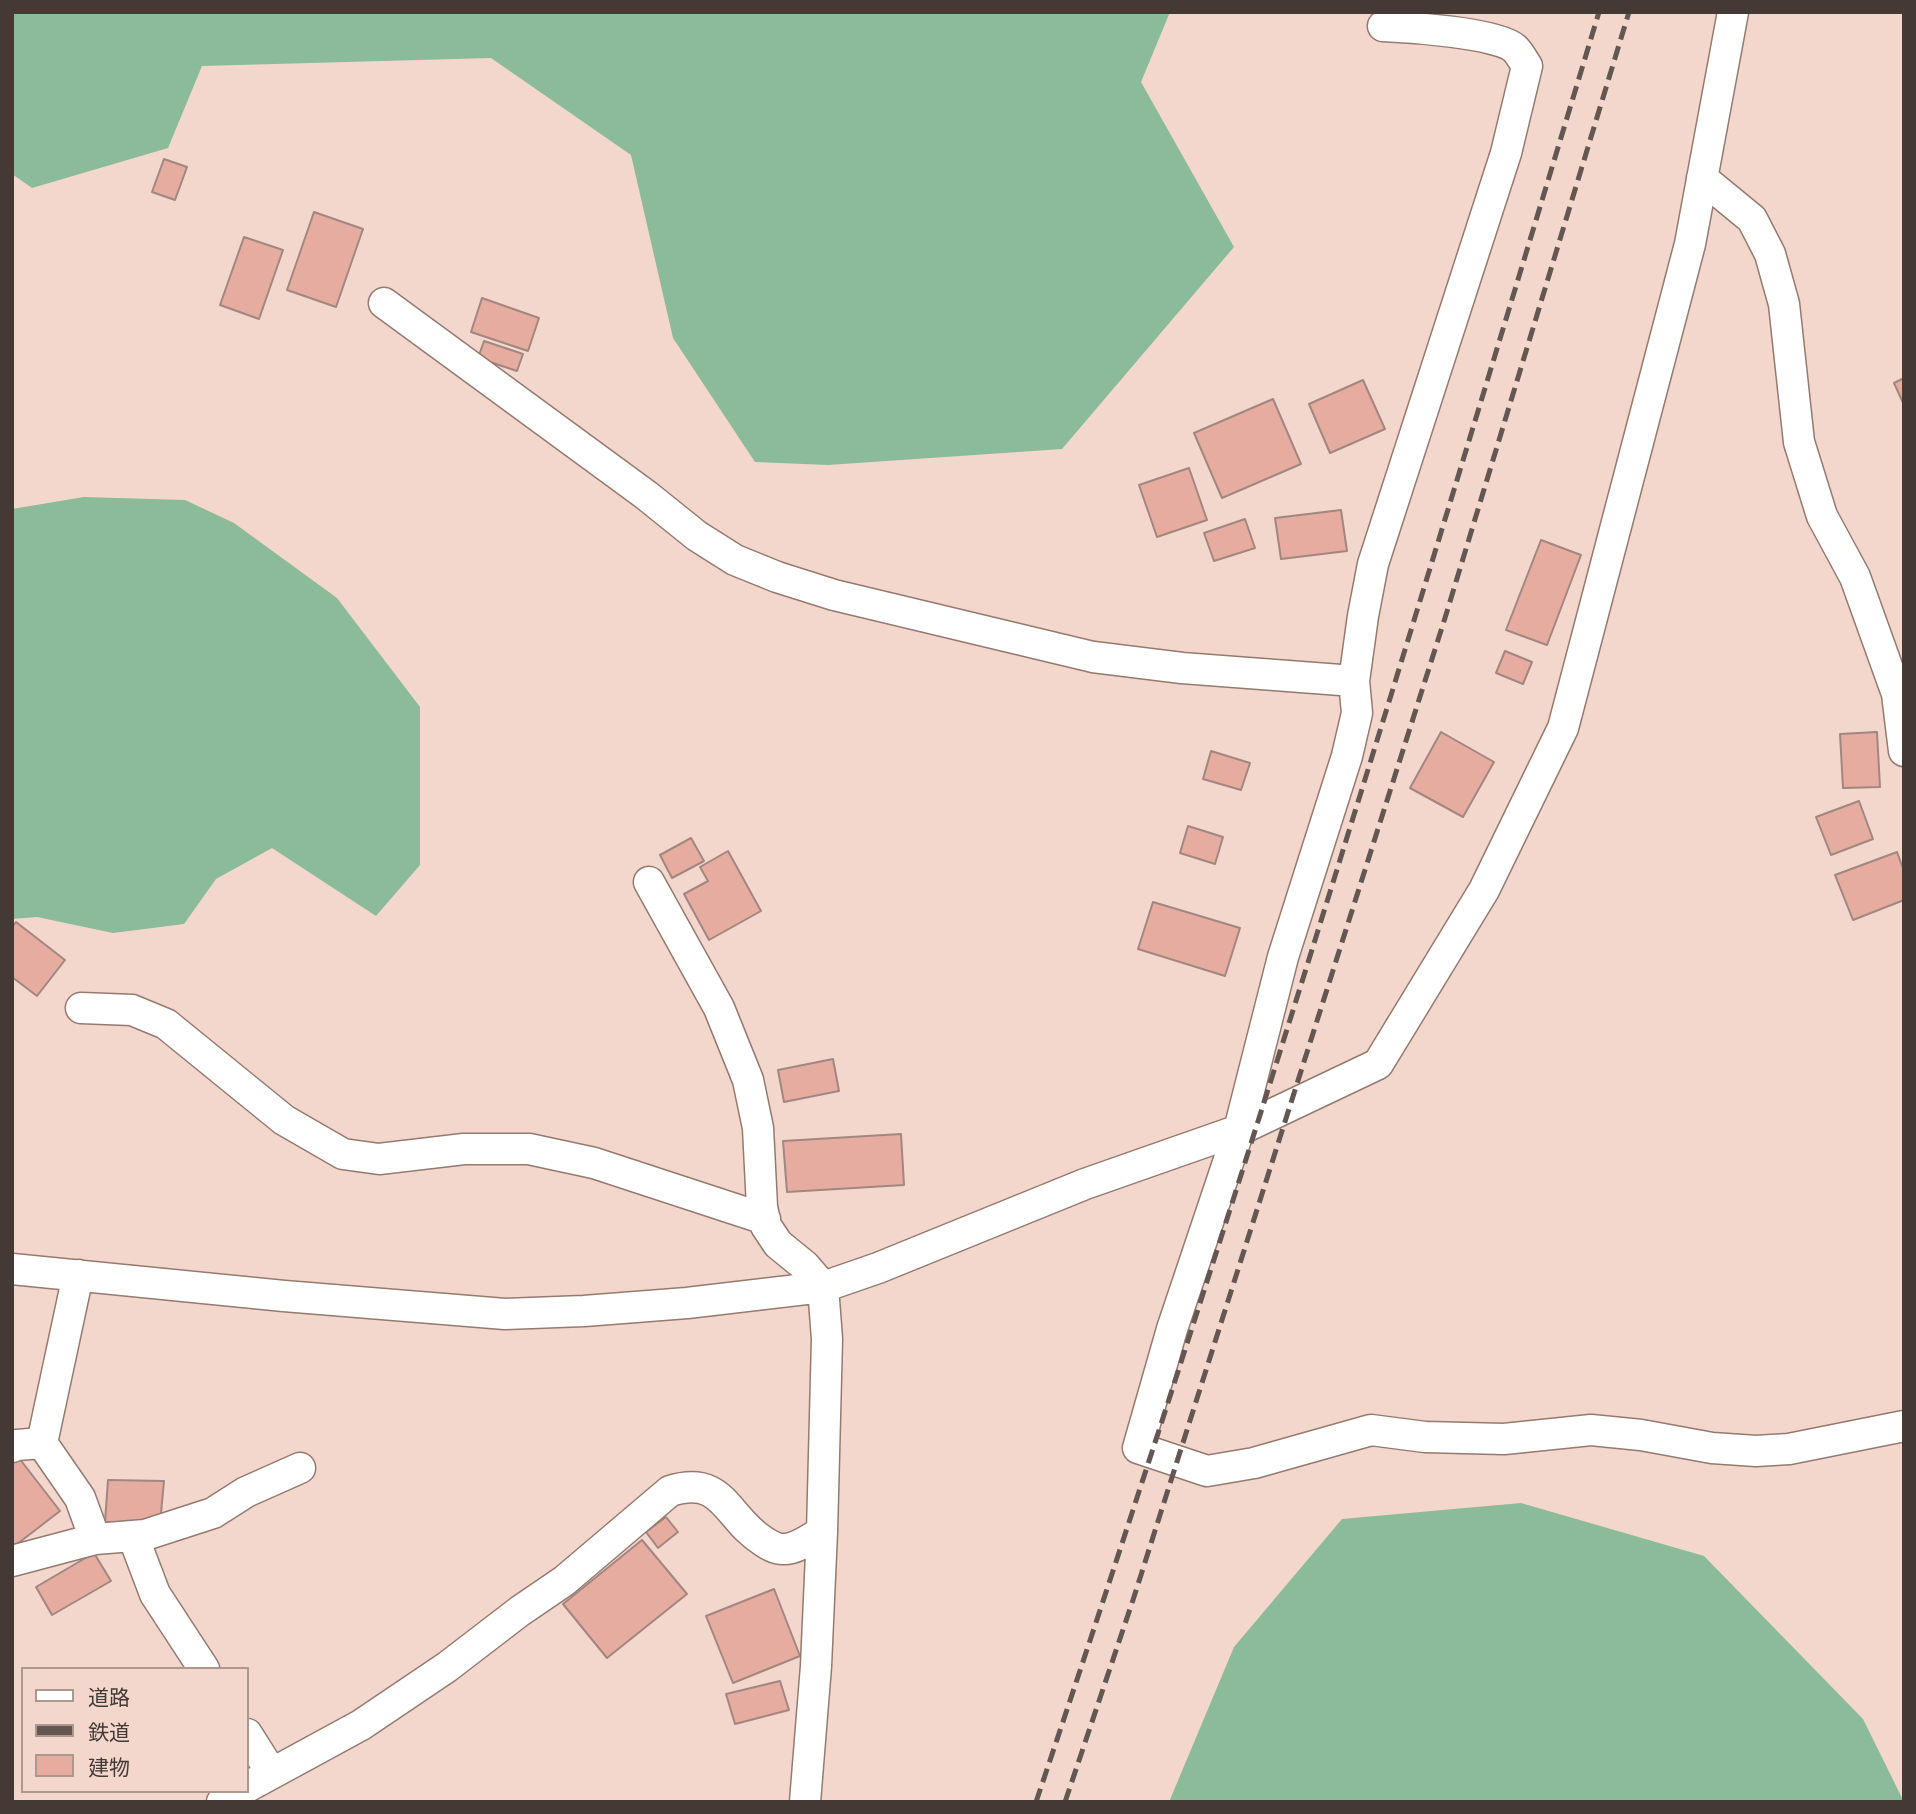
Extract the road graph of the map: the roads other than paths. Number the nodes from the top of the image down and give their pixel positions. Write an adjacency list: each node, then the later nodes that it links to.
1 (1733, 12): 3 (street)
2 (1383, 26): 5 (street)
3 (1702, 178): 6 (street); 9 (street)
4 (384, 303): 5 (street)
5 (1354, 681): 9 (street)
6 (1904, 751)
7 (649, 882): 10 (street)
8 (81, 1008): 10 (street)
9 (1240, 1130): 13 (street); 14 (street)
10 (765, 1219): 13 (street)
11 (12, 1269): 12 (street)
12 (78, 1275): 13 (street); 15 (street)
13 (823, 1287): 18 (street)
14 (1904, 1426)
15 (42, 1443): 16 (street); 20 (street)
16 (12, 1447)
17 (300, 1468): 19 (street)
18 (822, 1532): 24 (street); 25 (street)
19 (133, 1536): 20 (street); 22 (street)
20 (94, 1539): 21 (street)
21 (12, 1561)
22 (203, 1667)
23 (248, 1738): 24 (street)
24 (259, 1779)
25 (805, 1802)

